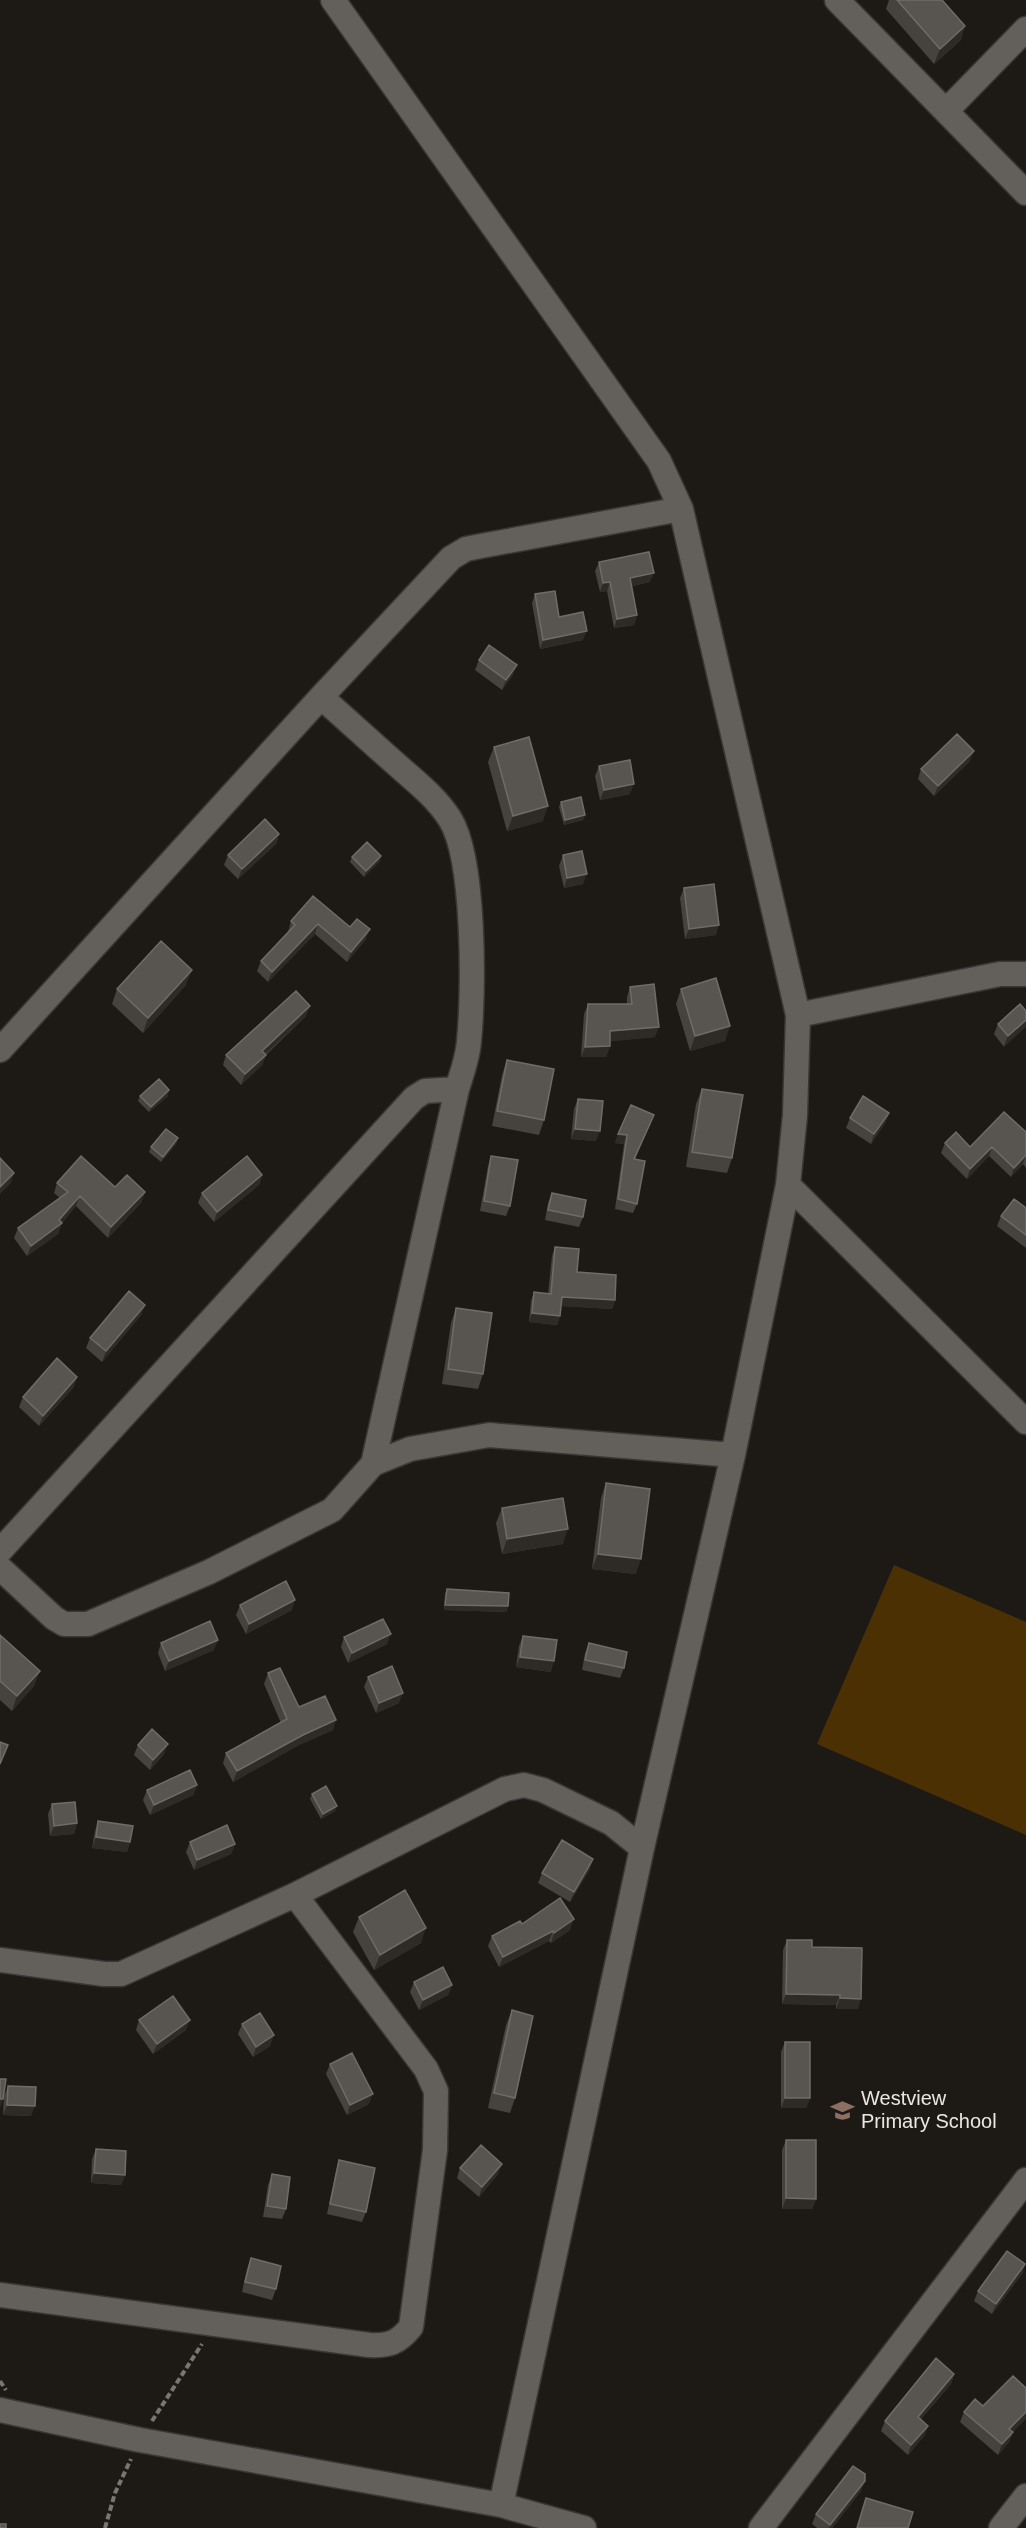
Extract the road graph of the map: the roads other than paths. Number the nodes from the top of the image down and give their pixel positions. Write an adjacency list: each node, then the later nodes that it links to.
1 (333, 0): 6 (street)
2 (837, 0): 4 (street)
3 (1026, 29): 4 (street)
4 (946, 111): 5 (street)
5 (1026, 193)
6 (681, 509): 7 (street); 9 (street)
7 (321, 697): 10 (street); 11 (street)
8 (1026, 974): 9 (street)
9 (798, 1015): 12 (street)
10 (0, 1050)
11 (457, 1089): 15 (street); 16 (street)
12 (789, 1185): 13 (street); 14 (street)
13 (1026, 1422)
14 (733, 1455): 15 (street); 18 (street)
15 (373, 1464): 17 (street)
16 (0, 1551)
17 (0, 1568)
18 (642, 1848): 19 (street); 25 (street)
19 (295, 1895): 20 (street); 22 (street)
20 (0, 1960)
21 (1026, 2180): 27 (street)
22 (0, 2295)
23 (0, 2410): 25 (street)
24 (1026, 2496): 28 (street)
25 (501, 2505): 26 (street)
26 (584, 2528)
27 (760, 2528)
28 (1001, 2528)

